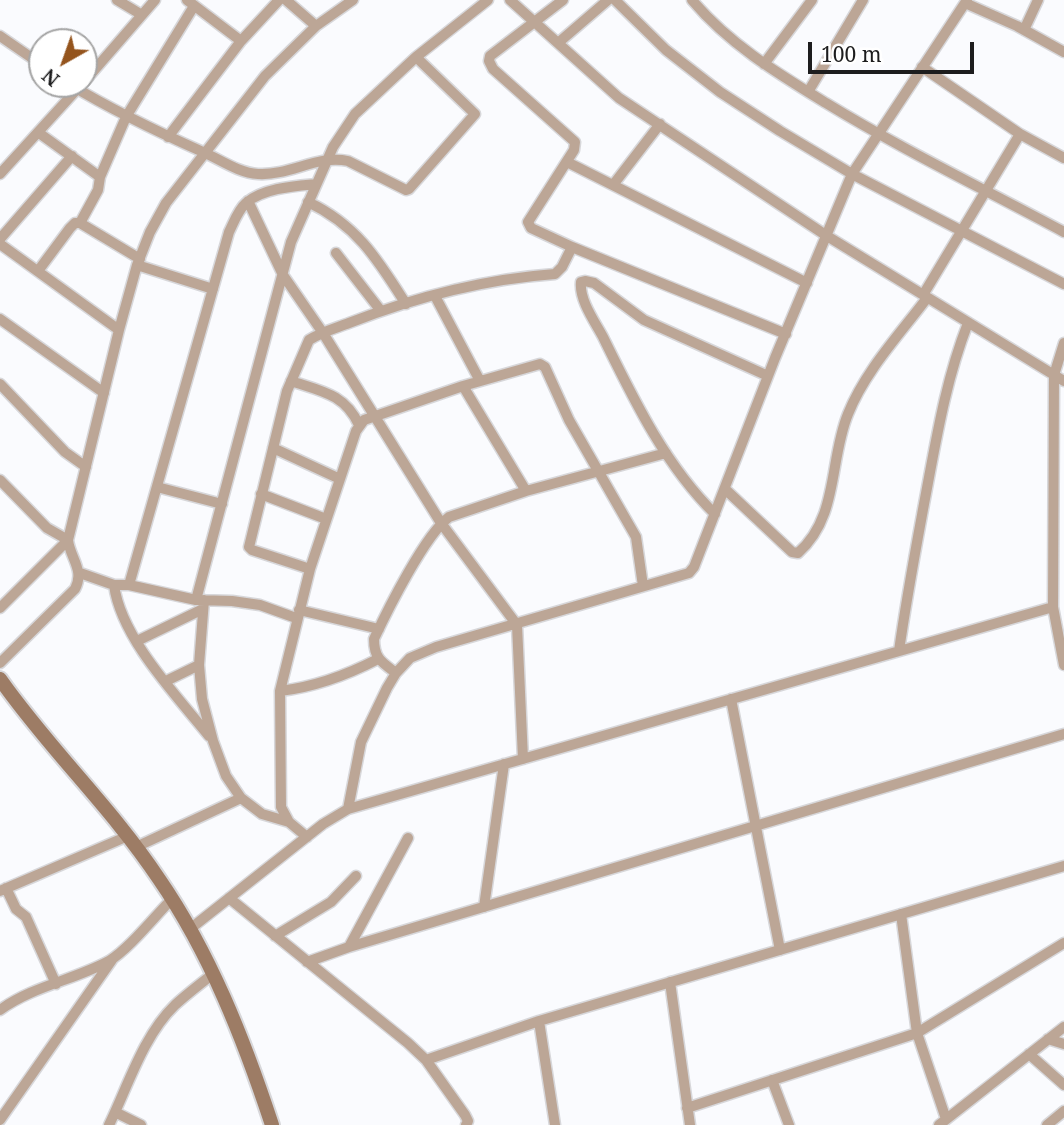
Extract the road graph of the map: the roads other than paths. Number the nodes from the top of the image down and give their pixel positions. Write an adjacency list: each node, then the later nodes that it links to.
1 (117, 0): 17 (street)
2 (155, 0): 17 (street)
3 (279, 0): 22 (street)
4 (286, 0): 19 (street)
5 (353, 0): 19 (street)
6 (488, 0): 26 (street)
7 (510, 0): 18 (street)
8 (563, 0): 18 (street)
9 (608, 0): 23 (street)
10 (615, 0): 45 (street)
11 (812, 0): 28 (street)
12 (863, 0): 30 (street)
13 (1038, 0): 20 (street)
14 (966, 1): 20 (street); 29 (street)
15 (191, 3): 22 (street); 33 (street)
16 (697, 6): 28 (street)
17 (142, 15): 27 (street)
18 (534, 22): 23 (street); 42 (street)
19 (316, 26): 40 (street)
20 (1024, 30): 24 (street)
21 (0, 36): 25 (street)
22 (241, 41): 38 (street)
23 (558, 43): 34 (street)
24 (1064, 52)
25 (28, 55)
26 (416, 57): 43 (street); 43 (street)
27 (98, 64)
28 (764, 64): 30 (street)
29 (922, 67): 36 (street); 37 (street)
30 (808, 92): 36 (street)
31 (68, 98): 35 (street)
32 (92, 98): 33 (street)
33 (125, 119): 38 (street); 46 (street)
34 (660, 124): 48 (street); 55 (street)
35 (39, 132): 39 (street); 44 (street)
36 (878, 134): 45 (street); 49 (street)
37 (1020, 134): 41 (street); 49 (street)
38 (168, 137): 40 (street)
39 (72, 156): 46 (street); 56 (street)
40 (201, 157): 43 (street); 59 (street)
41 (1064, 158)
42 (567, 162): 48 (street); 57 (street)
43 (325, 163): 47 (street)
44 (0, 172)
45 (852, 174): 53 (street); 55 (street)
46 (100, 177): 52 (street)
47 (317, 182): 50 (street); 51 (street)
48 (613, 185): 62 (street)
49 (986, 190): 53 (street); 54 (street)
50 (248, 201): 61 (street); 64 (street)
51 (308, 202): 61 (street); 67 (street)
52 (80, 223): 59 (street); 60 (street)
53 (961, 229): 63 (street); 66 (street)
54 (1064, 232)
55 (827, 236): 62 (street); 66 (street)
56 (0, 242): 60 (street)
57 (571, 251): 65 (street); 73 (street)
58 (336, 253): 68 (street)
59 (138, 262): 64 (street); 71 (street)
60 (38, 271): 71 (street)
61 (283, 275): 72 (street); 97 (street)
62 (807, 283): 73 (street)
63 (1064, 284)
64 (213, 289): 93 (street)
65 (435, 296): 67 (street); 78 (street)
66 (925, 297): 70 (street); 94 (street)
67 (406, 304): 68 (street)
68 (381, 312): 72 (street)
69 (0, 319): 82 (street)
70 (968, 323): 75 (street); 114 (street)
71 (119, 330): 82 (street)
72 (323, 333): 77 (street); 83 (street)
73 (786, 334): 76 (street)
74 (1064, 343): 75 (street)
75 (1054, 375): 79 (street); 87 (street)
76 (768, 376): 86 (street); 94 (street)
77 (291, 381): 84 (street); 85 (street)
78 (480, 381): 81 (street); 90 (street)
79 (1064, 381)
80 (0, 384): 89 (street)
81 (463, 386): 83 (street); 95 (street)
82 (104, 393): 89 (street)
83 (373, 416): 84 (street); 100 (street)
84 (359, 425): 91 (street)
85 (273, 448): 91 (street); 96 (street)
86 (664, 454): 90 (street); 99 (street)
87 (1054, 454): 88 (street); 108 (street)
88 (1064, 460)
89 (86, 467): 101 (street)
90 (598, 473): 95 (street); 106 (street)
91 (340, 479): 98 (street)
92 (0, 480): 101 (street)
93 (157, 487): 97 (street); 105 (street)
94 (725, 489): 99 (street)
95 (526, 491): 100 (street)
96 (261, 495): 98 (street); 102 (street)
97 (222, 504): 107 (street)
98 (326, 519): 102 (street)
99 (714, 519): 106 (street)
100 (441, 523): 111 (street); 112 (street)
101 (68, 540): 103 (street); 109 (street)
102 (310, 569): 110 (street)
103 (80, 573): 104 (street); 116 (street)
104 (114, 585): 105 (street); 113 (street)
105 (130, 585): 107 (street)
106 (643, 586): 111 (street)
107 (201, 603): 110 (street); 113 (street); 118 (street)
108 (1053, 607): 114 (street); 117 (street)
109 (0, 608)
110 (297, 614): 112 (street); 122 (street)
111 (517, 625): 119 (street); 126 (street)
112 (379, 629): 115 (street)
113 (137, 641): 120 (street)
114 (900, 651): 123 (street)
115 (378, 659): 119 (street); 122 (street)
116 (0, 663)
117 (1064, 663)
118 (199, 665): 120 (street); 125 (street)
119 (397, 673): 129 (street)
120 (166, 681): 125 (street)
121 (2, 687): 134 (main road)
122 (280, 691): 130 (street)
123 (731, 699): 126 (street); 131 (street)
124 (1064, 734): 131 (street)
125 (213, 741): 128 (street)
126 (523, 759): 127 (street)
127 (504, 764): 129 (street); 140 (street)
128 (240, 798): 130 (street); 134 (street)
129 (348, 809): 132 (street)
130 (289, 822): 132 (street)
131 (756, 827): 140 (street); 146 (street)
132 (307, 837): 138 (street)
133 (408, 838): 145 (street)
134 (132, 841): 137 (street); 139 (main road)
135 (1064, 866): 141 (street)
136 (356, 876): 143 (street)
137 (3, 889): 151 (street)
138 (229, 898): 142 (street); 143 (street)
139 (172, 899): 142 (main road); 147 (street)
140 (484, 907): 145 (street)
141 (901, 914): 146 (street); 155 (street)
142 (190, 929): 149 (main road)
143 (275, 936): 148 (street)
144 (1064, 943): 155 (street)
145 (349, 947): 148 (street)
146 (780, 950): 150 (street)
147 (113, 959): 151 (street); 165 (street)
148 (307, 962): 159 (street)
149 (213, 974): 164 (street); 169 (main road)
150 (670, 982): 153 (street); 162 (street)
151 (56, 984): 152 (street)
152 (0, 1010)
153 (539, 1021): 159 (street); 171 (street)
154 (1064, 1027): 156 (street)
155 (917, 1033): 160 (street); 166 (street)
156 (1048, 1039): 157 (street); 158 (street)
157 (1064, 1044)
158 (1029, 1054): 161 (street); 166 (street)
159 (426, 1060): 170 (street)
160 (772, 1080): 162 (street); 173 (street)
161 (1064, 1085)
162 (687, 1108): 172 (street)
163 (1064, 1111): 174 (street)
164 (116, 1112): 167 (street); 168 (street)
165 (0, 1120)
166 (943, 1122)
167 (109, 1125)
168 (141, 1125)
169 (272, 1125)
170 (466, 1125)
171 (555, 1125)
172 (690, 1125)
173 (789, 1125)
174 (1047, 1125)

